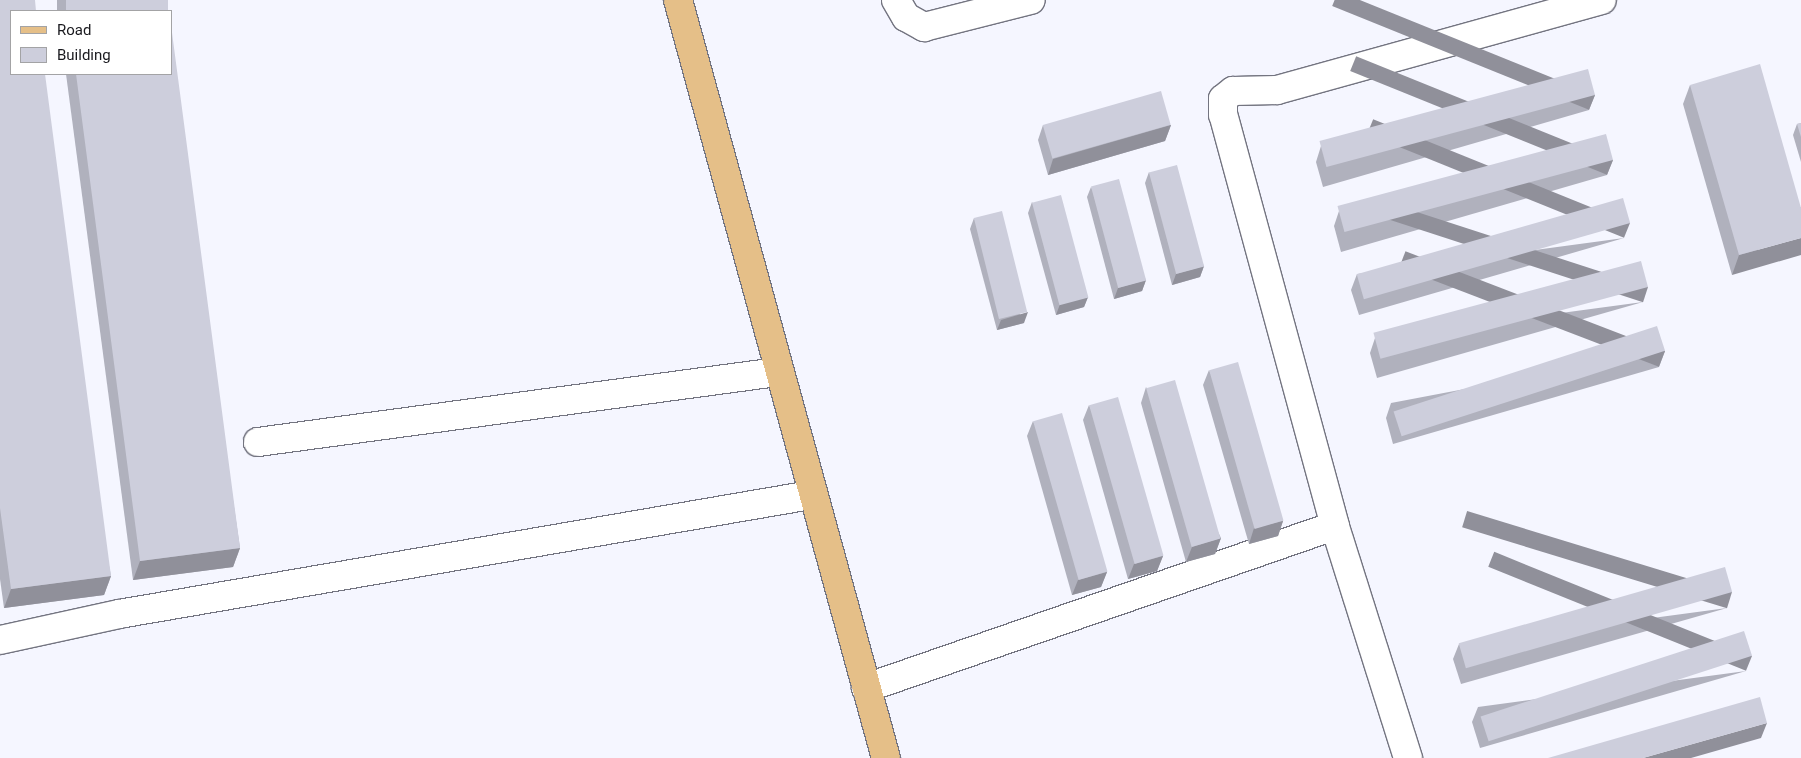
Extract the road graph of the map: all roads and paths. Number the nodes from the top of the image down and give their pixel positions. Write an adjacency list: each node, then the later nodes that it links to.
1 (678, 0): 5 (main road)
2 (896, 0): 3 (street)
3 (1031, 0)
4 (1602, 0): 8 (street)
5 (777, 372): 6 (street); 7 (main road)
6 (258, 442)
7 (811, 495): 9 (street); 10 (main road)
8 (1335, 526): 10 (street); 12 (street)
9 (0, 640)
10 (866, 688): 11 (main road)
11 (886, 758)
12 (1408, 758)

